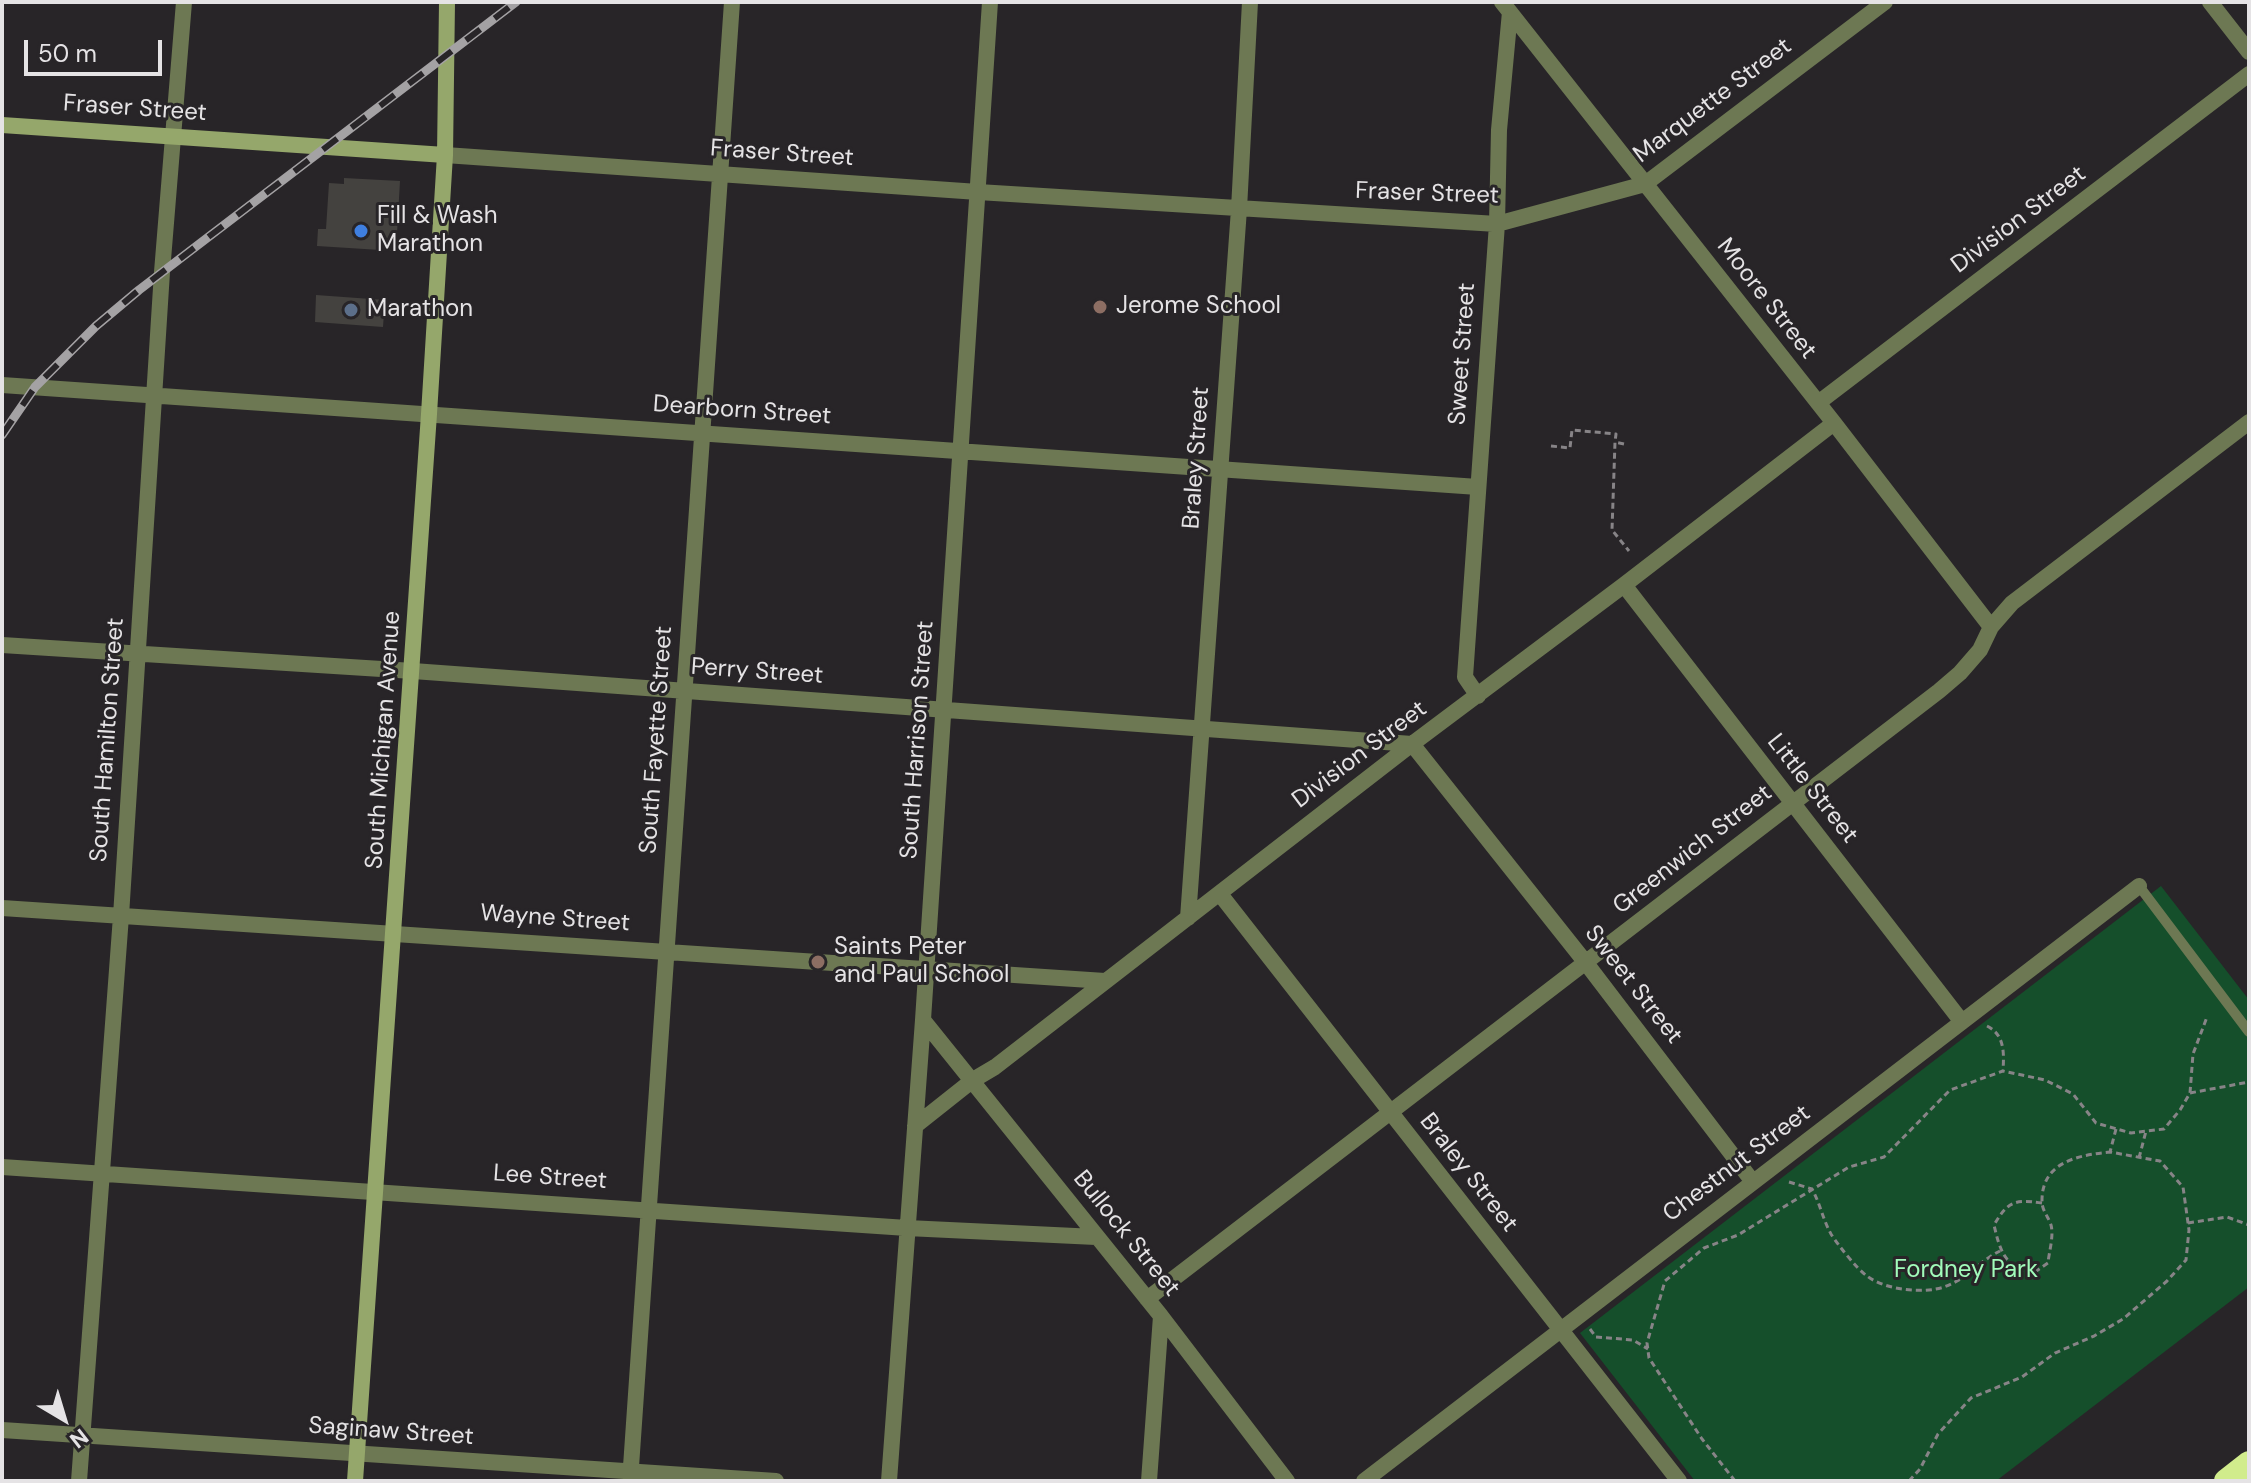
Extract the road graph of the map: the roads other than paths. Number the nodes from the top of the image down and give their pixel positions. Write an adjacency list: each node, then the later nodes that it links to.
1 (184, 2): 12 (street, South Hamilton Street)
2 (447, 2): 13 (street, South Michigan Avenue)
3 (732, 2): 14 (street, South Fayette Street)
4 (990, 2): 16 (street, South Harrison Street)
5 (1250, 2): 18 (street, Braley Street)
6 (1885, 2): 15 (street, Marquette Street)
7 (2210, 2): 9 (street)
8 (1506, 7): 15 (street, Moore Street); 19 (street, Sweet Street)
9 (2249, 52)
10 (2249, 74): 22 (street, Division Street)
11 (2, 125): 12 (street, Fraser Street)
12 (174, 136): 13 (street, Fraser Street); 21 (street, South Hamilton Street)
13 (445, 155): 14 (street, Fraser Street); 23 (street, South Michigan Avenue)
14 (720, 173): 16 (street, Fraser Street); 26 (street, South Fayette Street)
15 (1645, 184): 17 (street, Marquette Street); 22 (street, Moore Street)
16 (978, 192): 18 (street, Fraser Street); 27 (street, South Harrison Street)
17 (1555, 207): 19 (street, Fraser Street)
18 (1239, 209): 19 (street, Fraser Street); 28 (street, Braley Street)
19 (1497, 224): 29 (street, Sweet Street)
20 (2, 385): 21 (street, Dearborn Street)
21 (155, 395): 23 (street, Dearborn Street); 33 (street, South Hamilton Street)
22 (1818, 403): 25 (street, Moore Street)
23 (429, 414): 26 (street, Dearborn Street); 34 (street, South Michigan Avenue)
24 (2249, 422): 31 (street, Greenwich Street)
25 (1834, 423): 30 (street, Division Street); 31 (street, Moore Street)
26 (702, 432): 27 (street, Dearborn Street); 35 (street, South Fayette Street)
27 (961, 450): 28 (street, Dearborn Street); 37 (street, South Harrison Street)
28 (1221, 469): 29 (street, Dearborn Street); 38 (street, Braley Street)
29 (1478, 487): 36 (street, Sweet Street)
30 (1624, 585): 36 (street, Division Street); 40 (street, Little Street)
31 (1991, 627): 40 (street, Greenwich Street)
32 (2, 645): 33 (street, Perry Street)
33 (138, 655): 34 (street, Perry Street); 44 (street, South Hamilton Street)
34 (413, 671): 35 (street, Perry Street); 46 (street, South Michigan Avenue)
35 (685, 690): 37 (street, Perry Street); 47 (street, South Fayette Street)
36 (1478, 696): 39 (street, Division Street)
37 (944, 711): 38 (street, Perry Street); 49 (street, South Harrison Street)
38 (1202, 727): 39 (street, Perry Street); 45 (street, Braley Street)
39 (1412, 744): 42 (street, Division Street); 48 (street, Sweet Street)
40 (1793, 803): 48 (street, Greenwich Street); 52 (street, Little Street)
41 (2139, 886): 52 (street, Chestnut Street); 53 (lane)
42 (1220, 894): 45 (street, Division Street); 55 (street, Braley Street)
43 (2, 908): 44 (street, Wayne Street)
44 (121, 916): 46 (street, Wayne Street); 58 (street, South Hamilton Street)
45 (1188, 918): 50 (street, Division Street)
46 (394, 933): 47 (street, Wayne Street); 60 (street, South Michigan Avenue)
47 (666, 950): 49 (street, Wayne Street); 61 (street, South Fayette Street)
48 (1586, 963): 55 (street, Greenwich Street); 59 (street, Sweet Street)
49 (926, 968): 50 (street, Wayne Street); 51 (street, South Harrison Street)
50 (1105, 981): 54 (street, Division Street)
51 (923, 1020): 54 (street, Bullock Street); 56 (street, South Harrison Street)
52 (1962, 1022): 59 (street, Chestnut Street)
53 (2249, 1032)
54 (973, 1080): 56 (street, Division Street); 63 (street, Bullock Street)
55 (1390, 1113): 64 (street, Greenwich Street); 66 (street, Braley Street)
56 (915, 1126): 62 (street, South Harrison Street)
57 (2, 1167): 58 (street, Lee Street)
58 (103, 1173): 60 (street, Lee Street); 68 (street, South Hamilton Street)
59 (1753, 1182): 66 (street, Chestnut Street)
60 (374, 1191): 61 (street, Lee Street); 69 (street, South Michigan Avenue)
61 (648, 1209): 62 (street, Lee Street); 71 (street, South Fayette Street)
62 (907, 1228): 63 (street, Lee Street); 75 (street, South Harrison Street)
63 (1096, 1237): 64 (street, Bullock Street)
64 (1147, 1299): 65 (street, Bullock Street)
65 (1161, 1316): 76 (street); 77 (street, Bullock Street)
66 (1561, 1328): 78 (street, Chestnut Street); 79 (street, Braley Street)
67 (2, 1430): 68 (street, Saginaw Street)
68 (82, 1434): 69 (street, Saginaw Street); 72 (street, South Hamilton Street)
69 (357, 1454): 71 (street, Saginaw Street); 73 (street, South Michigan Avenue)
70 (2249, 1463): 80 (highway)
71 (630, 1477): 74 (street, Saginaw Street)
72 (79, 1481)
73 (355, 1481)
74 (776, 1481)
75 (889, 1481)
76 (1149, 1481)
77 (1287, 1481)
78 (1364, 1481)
79 (1679, 1481)
80 (2226, 1481)

